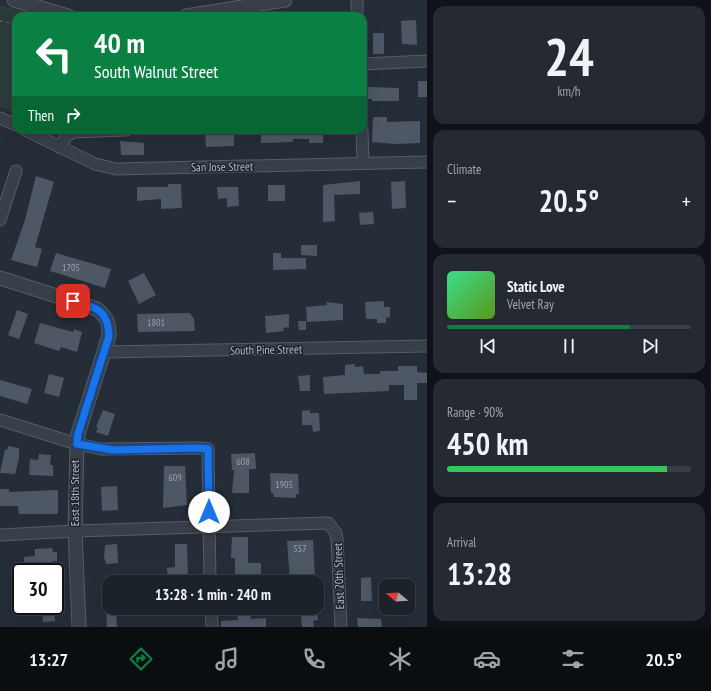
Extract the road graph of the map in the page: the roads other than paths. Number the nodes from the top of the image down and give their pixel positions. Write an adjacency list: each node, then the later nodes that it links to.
1 (14, 0): 5 (street)
2 (285, 0): 4 (street)
3 (357, 0): 7 (street)
4 (243, 3): 6 (street)
5 (54, 12)
6 (204, 12)
7 (357, 12)
8 (427, 62): 9 (street)
9 (367, 64)
10 (0, 118): 11 (street)
11 (12, 123)
12 (33, 134): 15 (street, San Jose Street)
13 (70, 134): 15 (street)
14 (362, 134): 17 (street)
15 (59, 147): 17 (street, San Jose Street)
16 (427, 162): 17 (street, San Jose Street)
17 (363, 163)
18 (16, 171): 19 (street)
19 (0, 220)
20 (0, 278): 22 (street, East 18th Street)
21 (427, 346): 22 (street, South Pine Street)
22 (105, 352): 24 (street, East 18th Street)
23 (0, 420): 24 (street)
24 (77, 444): 25 (street); 26 (street, East 18th Street)
25 (209, 526): 26 (street); 28 (street); 32 (street, East 20th Street)
26 (75, 531): 27 (street); 30 (street, East 18th Street)
27 (0, 535)
28 (210, 575)
29 (211, 615): 31 (street)
30 (79, 627)
31 (212, 627)
32 (341, 627)

